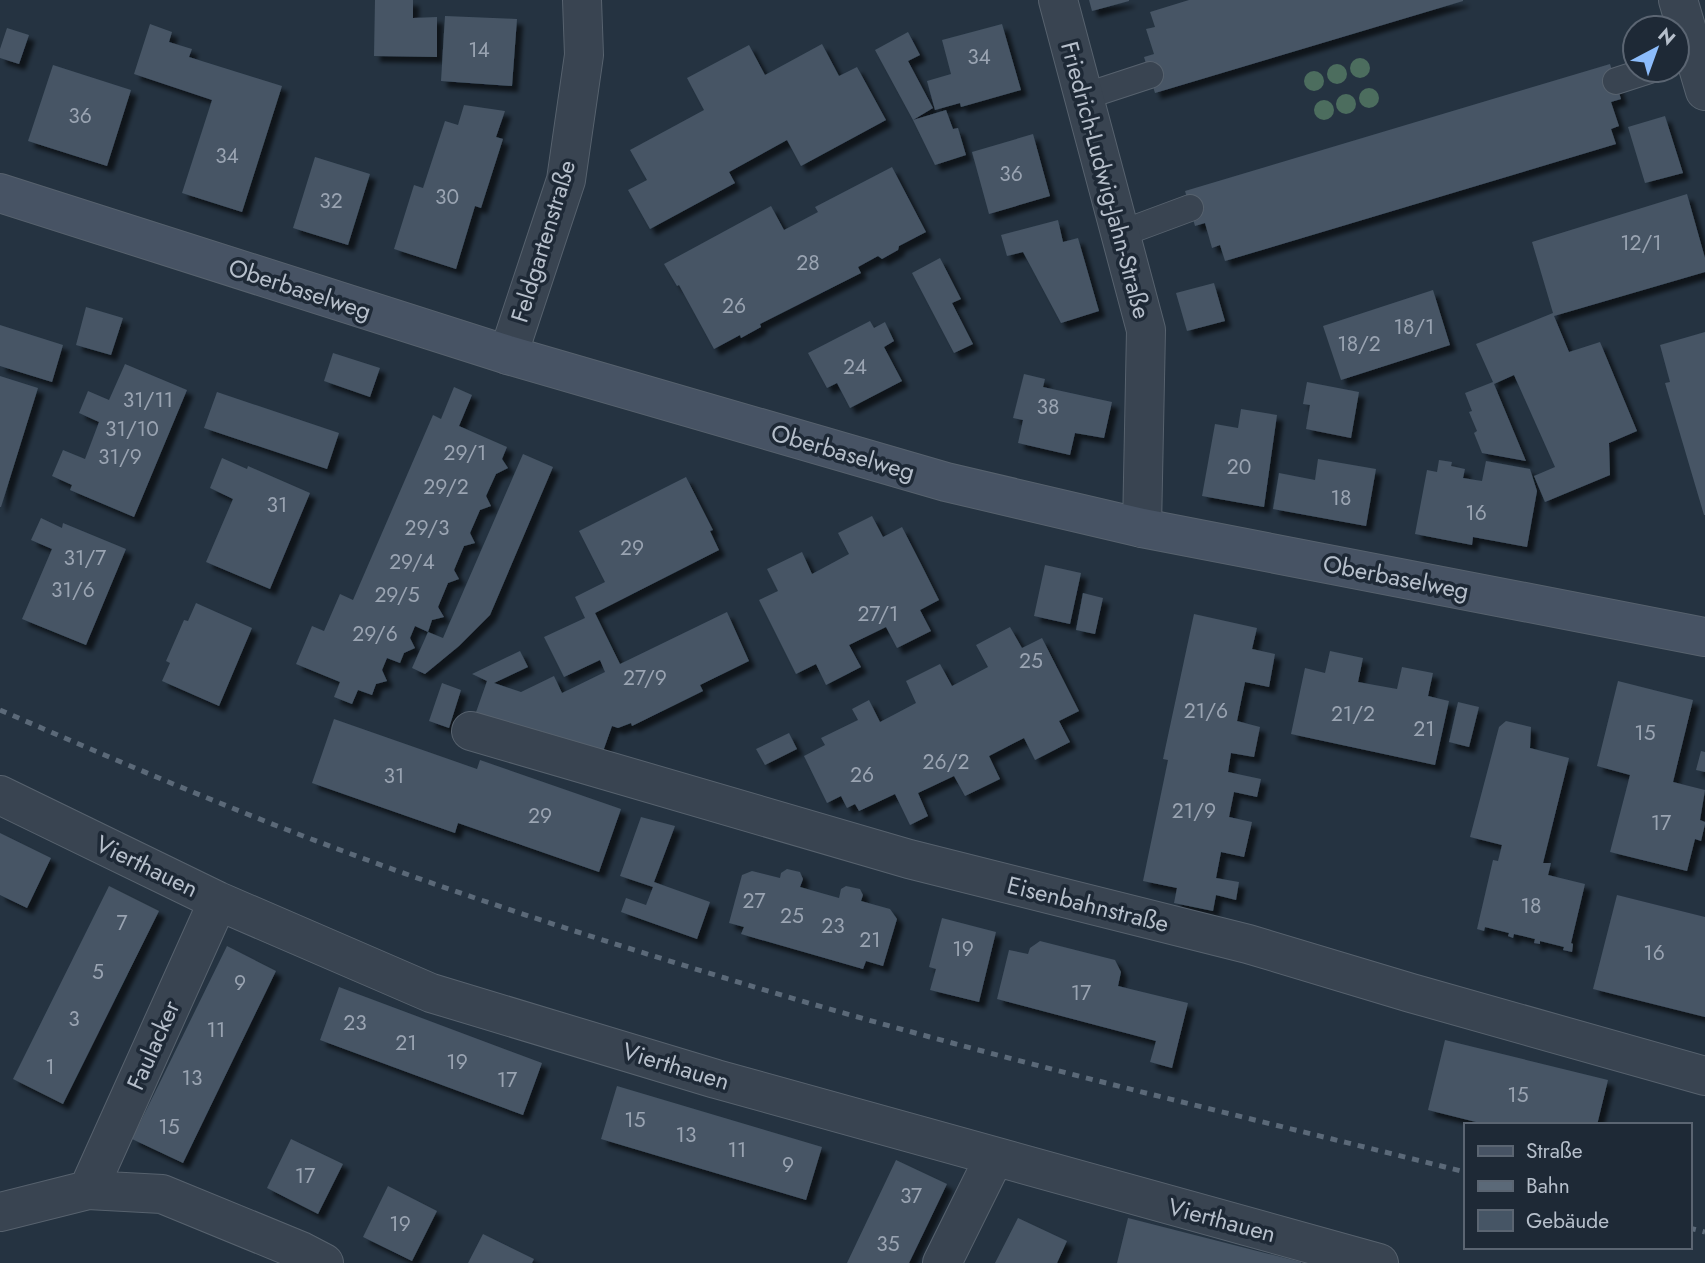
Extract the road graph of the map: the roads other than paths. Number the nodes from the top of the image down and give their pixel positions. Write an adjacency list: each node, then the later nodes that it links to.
1 (582, 0): 12 (street, Feldgartenstraße)
2 (1058, 0): 8 (street, Friedrich-Ludwig-Jahn-Straße)
3 (1678, 0): 4 (street)
4 (1692, 69)
5 (1150, 75): 8 (lane)
6 (1621, 79): 7 (lane)
7 (1616, 81)
8 (1083, 97): 11 (street, Friedrich-Ludwig-Jahn-Straße)
9 (0, 193): 12 (street, Oberbaselweg)
10 (1190, 208): 11 (lane)
11 (1120, 234): 13 (street, Friedrich-Ludwig-Jahn-Straße)
12 (508, 355): 13 (street, Oberbaselweg)
13 (1142, 528): 14 (street, Oberbaselweg)
14 (1705, 637)
15 (471, 731): 18 (street, Eisenbahnstraße)
16 (0, 794): 17 (street, Vierthauen)
17 (218, 901): 19 (street, Vierthauen); 20 (street, Faulacker)
18 (1705, 1076)
19 (994, 1158): 23 (street); 24 (street, Vierthauen)
20 (88, 1190): 21 (street); 22 (street)
21 (0, 1212)
22 (324, 1263)
23 (942, 1263)
24 (1379, 1263)

